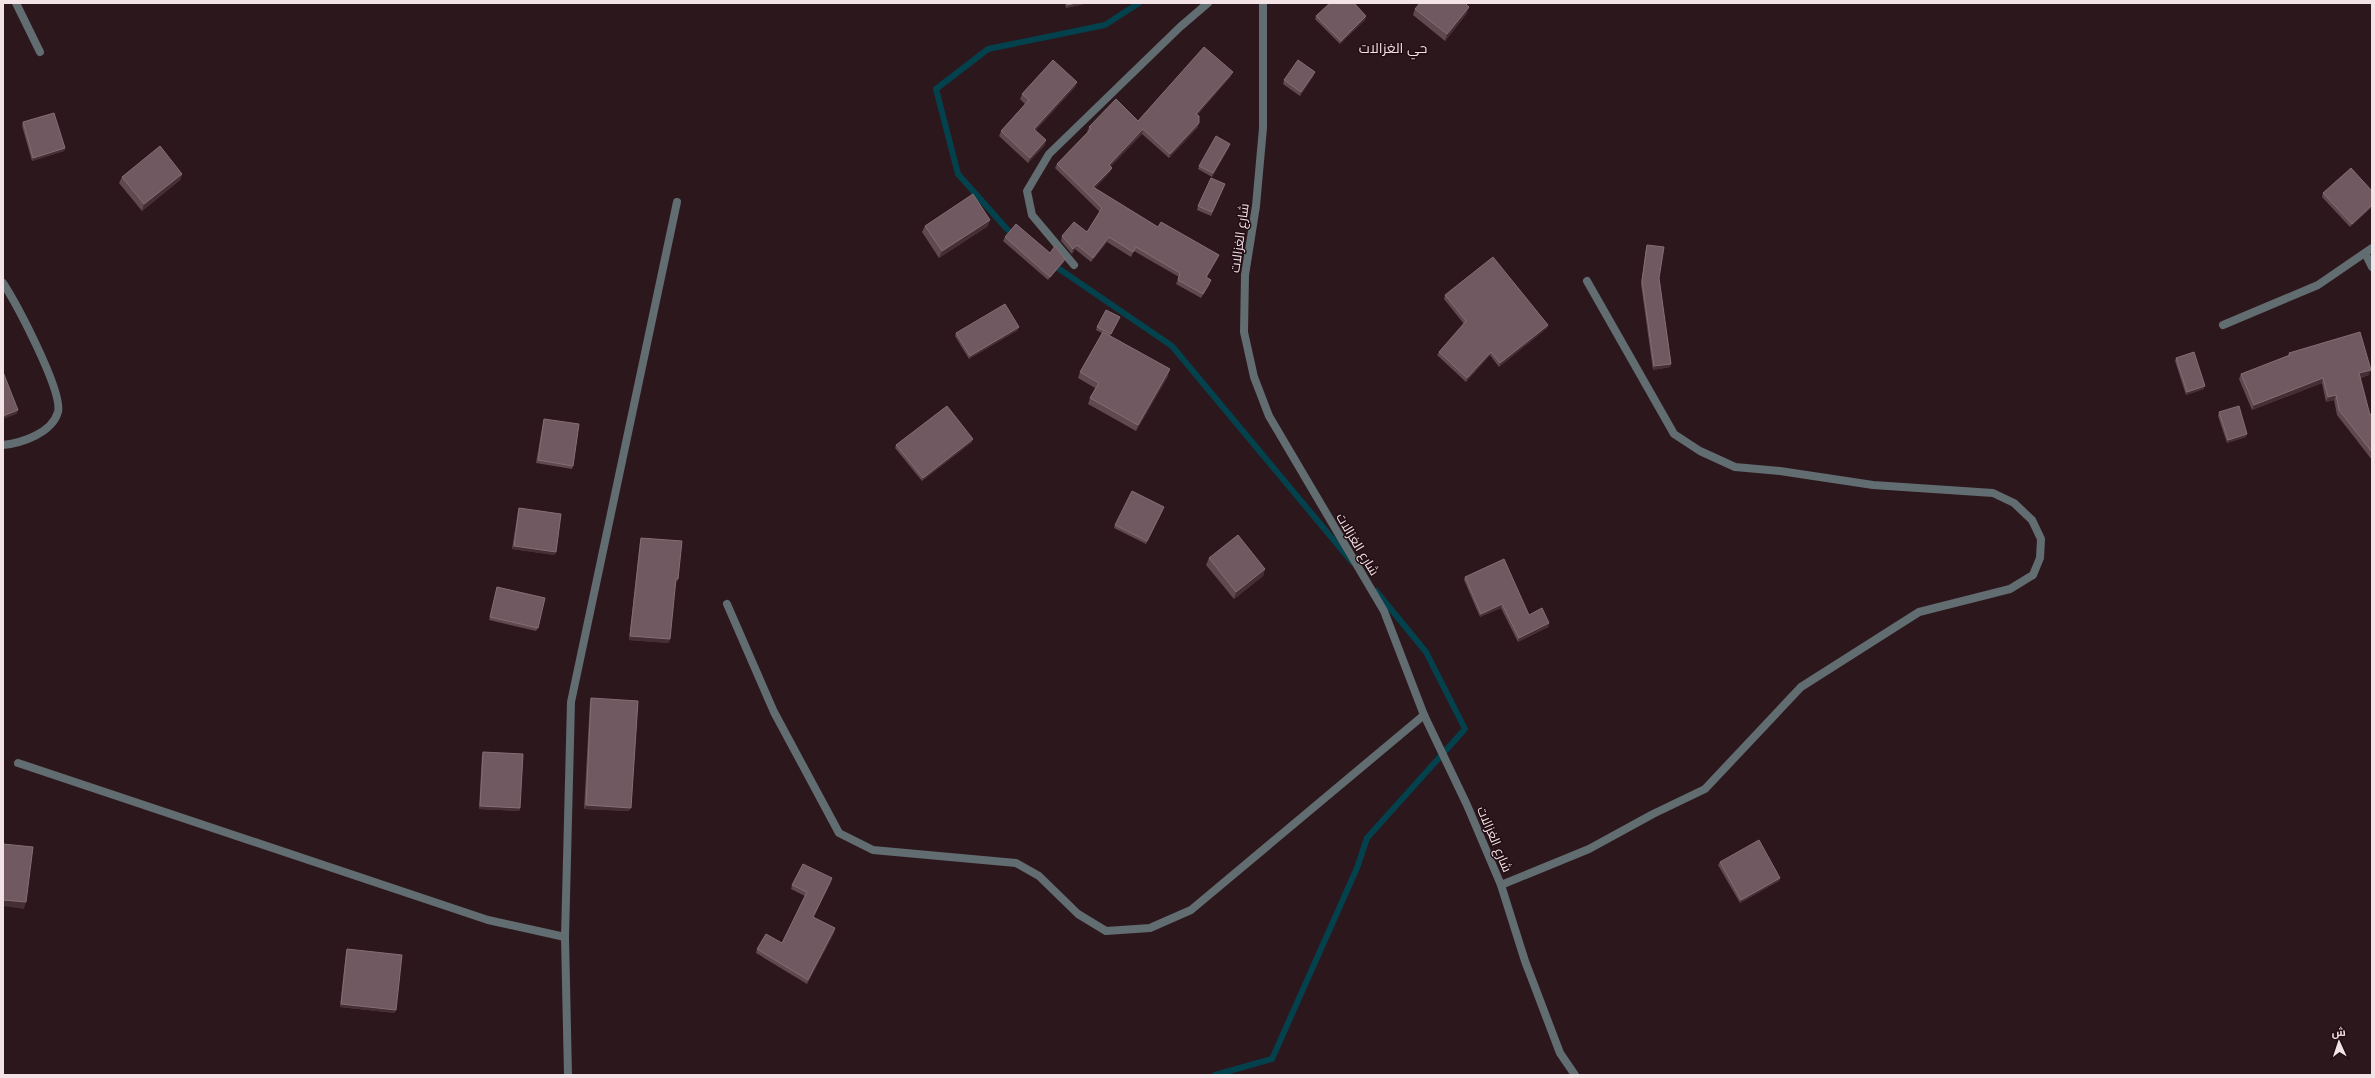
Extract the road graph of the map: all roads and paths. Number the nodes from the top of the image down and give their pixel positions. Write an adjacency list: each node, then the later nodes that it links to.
1 (16, 3): 4 (street)
2 (1208, 3): 8 (street)
3 (1263, 3): 15 (street, شارع الغزالات)
4 (40, 52)
5 (677, 202): 18 (street)
6 (2372, 248): 7 (street)
7 (2365, 253): 9 (street); 12 (street)
8 (1074, 265)
9 (2372, 266)
10 (1587, 281): 17 (street)
11 (3, 283): 13 (street)
12 (2223, 325)
13 (3, 446)
14 (727, 604): 15 (street)
15 (1424, 715): 17 (street, شارع الغزالات)
16 (18, 762): 18 (street)
17 (1501, 885): 20 (street, شارع الغزالات)
18 (565, 937): 19 (street)
19 (568, 1075)
20 (1575, 1075)

